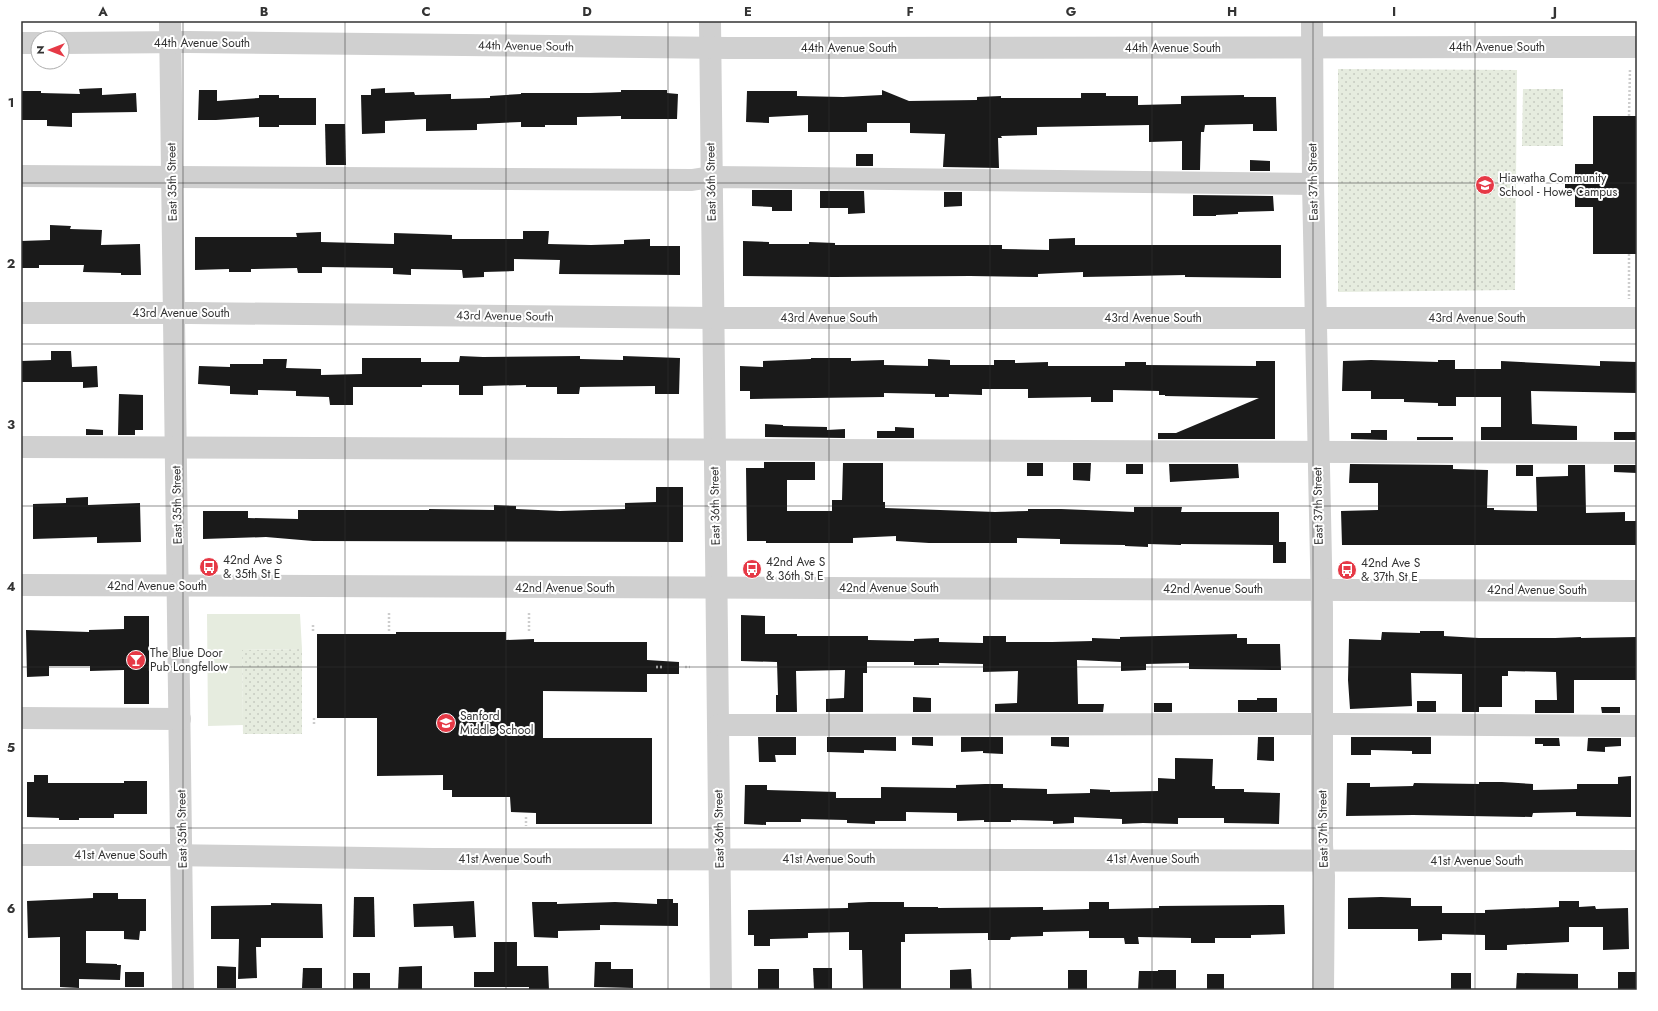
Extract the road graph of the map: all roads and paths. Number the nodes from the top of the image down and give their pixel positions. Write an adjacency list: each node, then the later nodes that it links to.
1 (170, 21): 5 (street, East 35th Street)
2 (710, 21): 7 (street, East 36th Street)
3 (1312, 21): 8 (street, East 37th Street)
4 (70, 43): 5 (street, 44th Avenue South)
5 (170, 43): 7 (street, 44th Avenue South); 13 (street, East 35th Street)
6 (1637, 47): 8 (street, 44th Avenue South)
7 (710, 48): 8 (street, 44th Avenue South); 12 (street, East 36th Street)
8 (1313, 48): 14 (street, East 37th Street)
9 (1630, 69): 10 (path)
10 (1629, 116)
11 (21, 176): 13 (street)
12 (711, 177): 13 (street); 14 (street); 18 (street, East 36th Street)
13 (172, 178): 17 (street, East 35th Street)
14 (1313, 184): 19 (street, East 37th Street)
15 (1629, 254): 20 (path)
16 (21, 313): 17 (street, 43rd Avenue South)
17 (174, 313): 18 (street, 43rd Avenue South); 22 (street, East 35th Street)
18 (714, 318): 19 (street, 43rd Avenue South); 23 (street, East 36th Street)
19 (1316, 318): 20 (street, 43rd Avenue South); 24 (street, East 37th Street)
20 (1633, 318)
21 (21, 447): 22 (street)
22 (176, 449): 23 (street); 27 (street, East 35th Street)
23 (715, 450): 24 (street); 28 (street, East 36th Street)
24 (1317, 451): 25 (street); 29 (street, East 37th Street)
25 (1637, 453)
26 (21, 585): 27 (street, 42nd Avenue South)
27 (179, 586): 28 (street, 42nd Avenue South); 43 (street, East 35th Street)
28 (716, 588): 29 (street, 42nd Avenue South); 45 (street, East 36th Street)
29 (1320, 589): 30 (street, 42nd Avenue South); 46 (street, East 37th Street)
30 (1637, 591)
31 (389, 613): 35 (path)
32 (530, 613): 34 (path)
33 (313, 625): 36 (path)
34 (529, 631)
35 (389, 632)
36 (313, 633)
37 (656, 667): 38 (path)
38 (664, 667)
39 (684, 667): 40 (path)
40 (690, 667)
41 (21, 718): 43 (street)
42 (314, 718): 44 (path)
43 (180, 719): 51 (street, East 35th Street)
44 (314, 724)
45 (719, 725): 46 (street); 52 (street, East 36th Street)
46 (1322, 725): 47 (street); 53 (street, East 37th Street)
47 (1637, 726)
48 (526, 817): 49 (path)
49 (526, 826)
50 (21, 855): 51 (street, 41st Avenue South)
51 (182, 855): 52 (street, 41st Avenue South); 55 (street, East 35th Street)
52 (719, 858): 53 (street, 41st Avenue South); 56 (street, East 36th Street)
53 (1323, 860): 54 (street, 41st Avenue South); 57 (street, East 37th Street)
54 (1637, 861)
55 (183, 990)
56 (721, 990)
57 (1323, 990)

